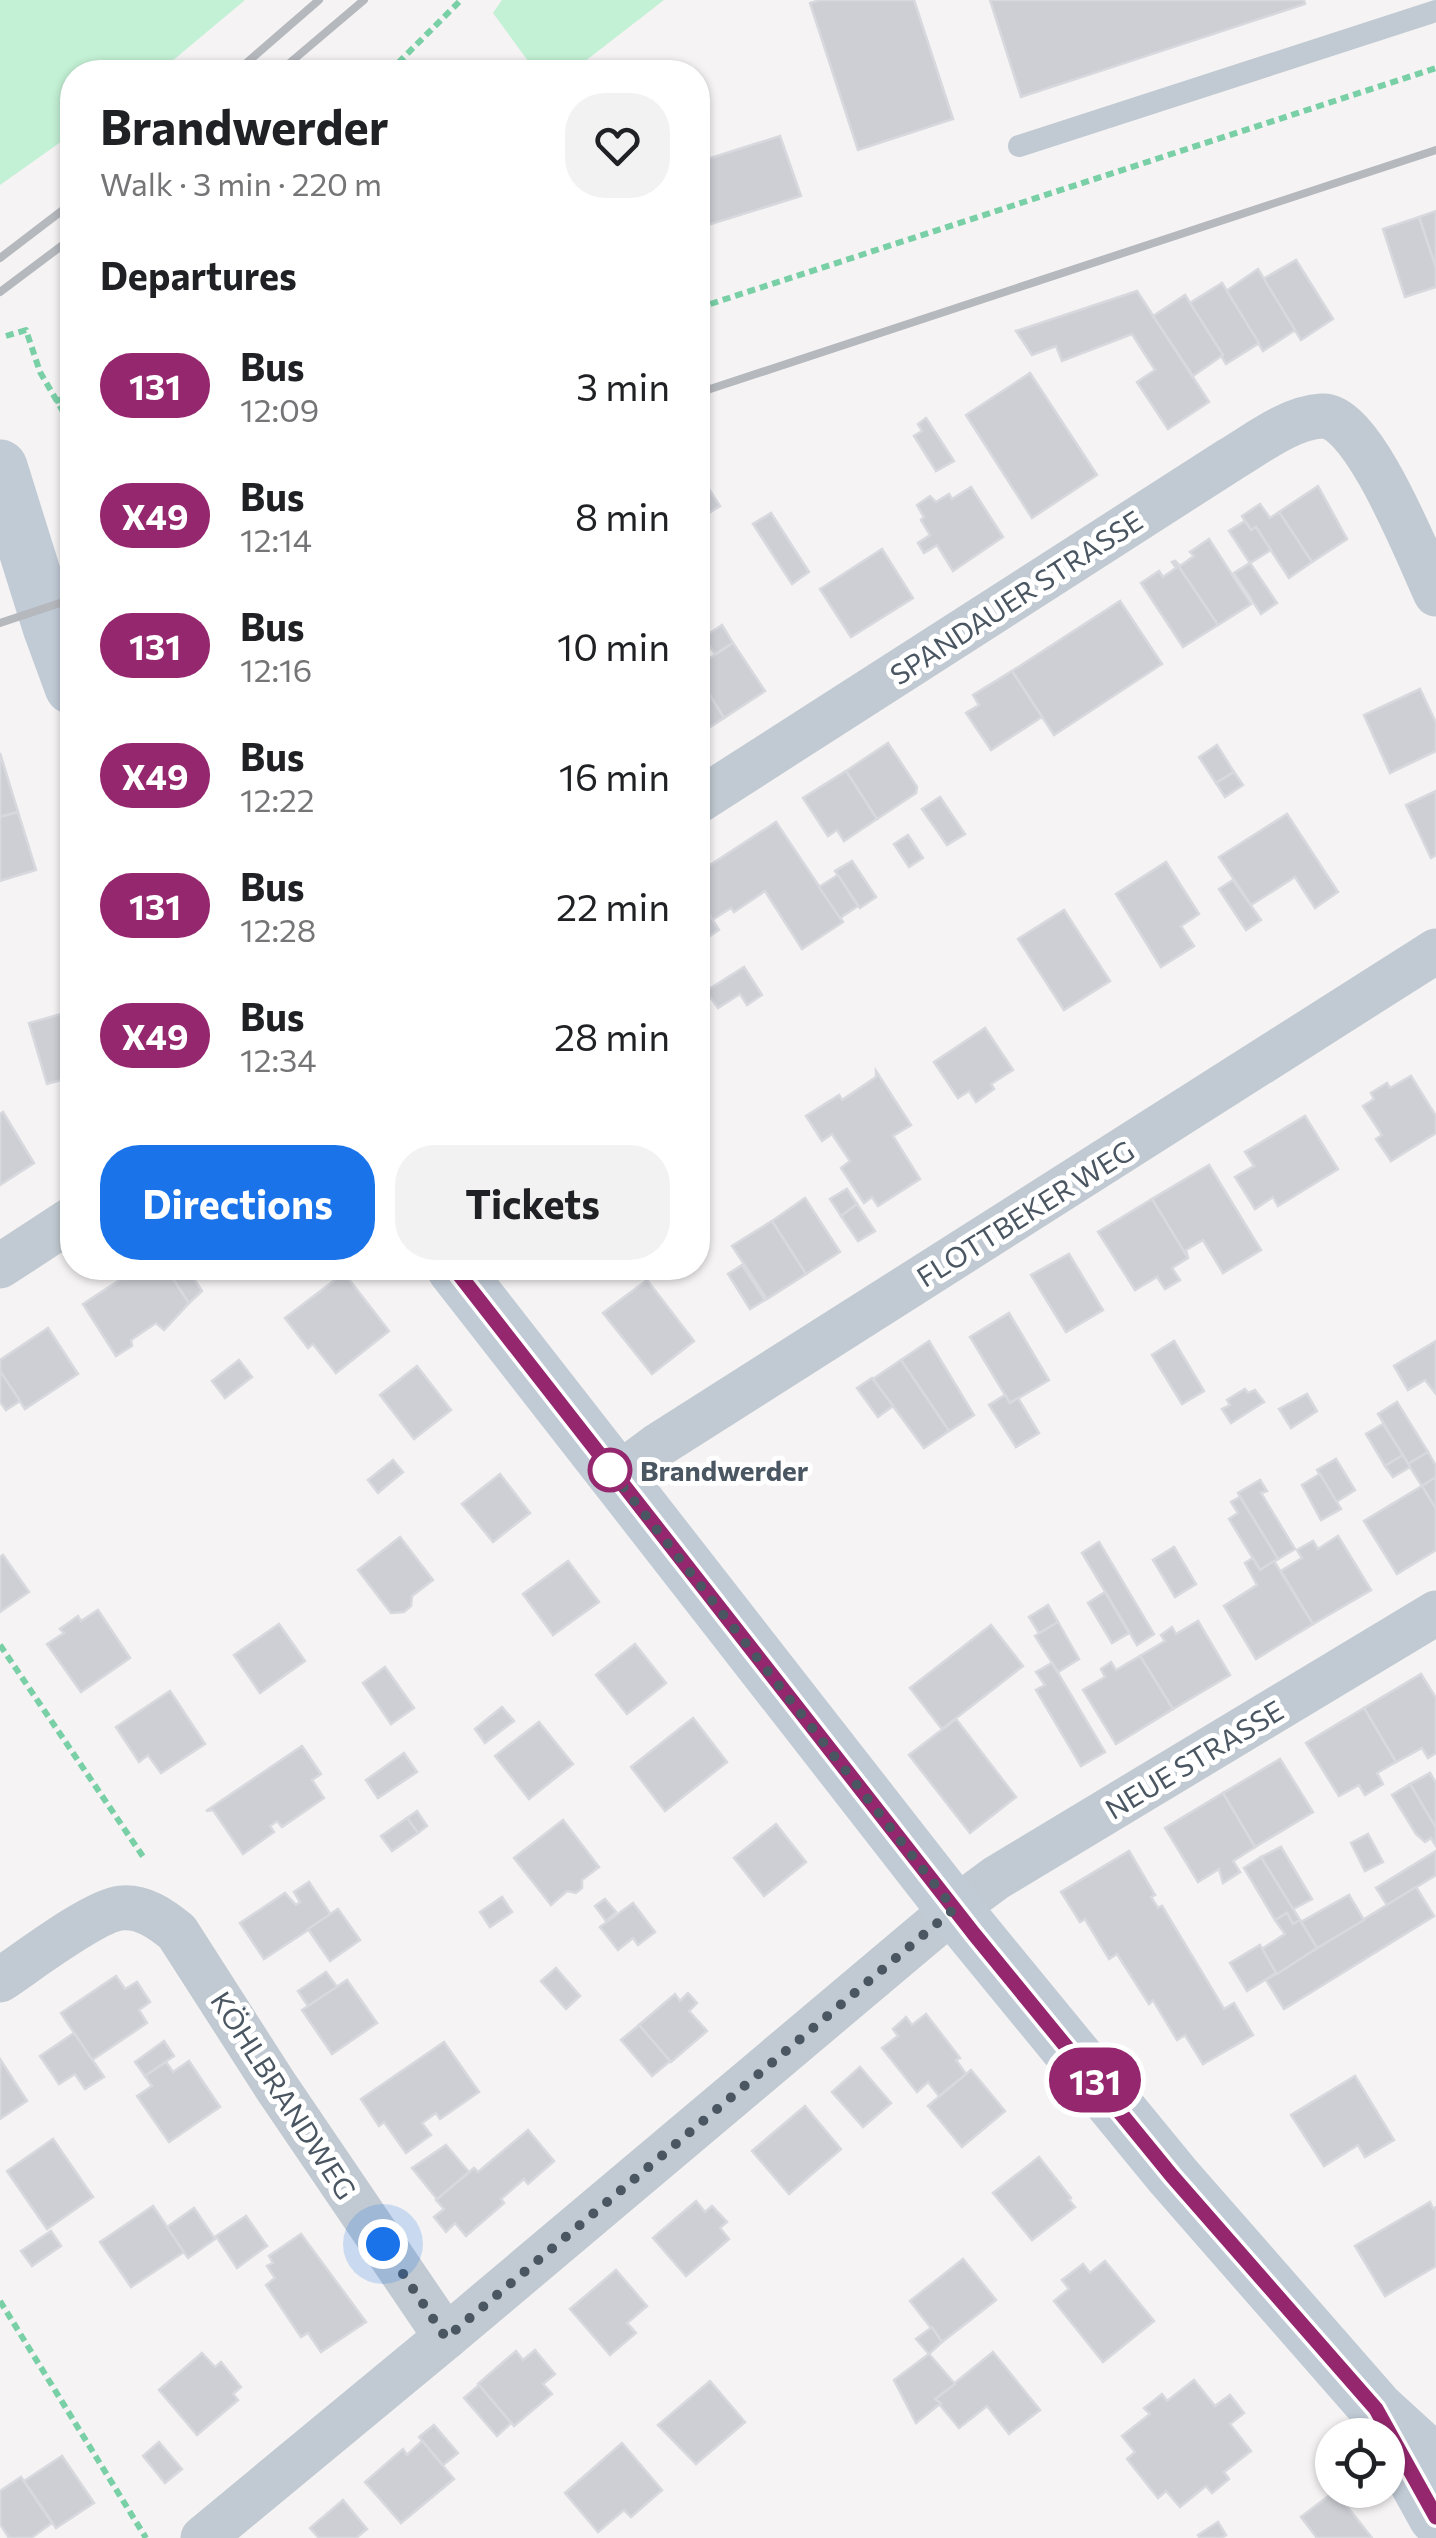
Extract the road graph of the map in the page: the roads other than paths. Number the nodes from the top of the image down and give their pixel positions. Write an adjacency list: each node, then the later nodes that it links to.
1 (1436, 12): 2 (lane)
2 (1019, 146)
3 (0, 467): 5 (street)
4 (1436, 594): 6 (street, SPANDAUER STRASSE)
5 (60, 654)
6 (710, 793)
7 (1436, 951): 11 (street, FLOTTBEKER WEG)
8 (60, 1227): 9 (street)
9 (0, 1266)
10 (463, 1280): 11 (street)
11 (615, 1477): 13 (street)
12 (1436, 1613): 13 (street, NEUE STRASSE)
13 (954, 1909): 15 (street, NEUE STRASSE); 16 (street)
14 (0, 1980): 15 (street, KÖHLBRANDWEG)
15 (446, 2338): 19 (street, NEUE STRASSE)
16 (1376, 2409): 17 (street); 18 (street)
17 (1436, 2463)
18 (1436, 2517)
19 (203, 2538)

